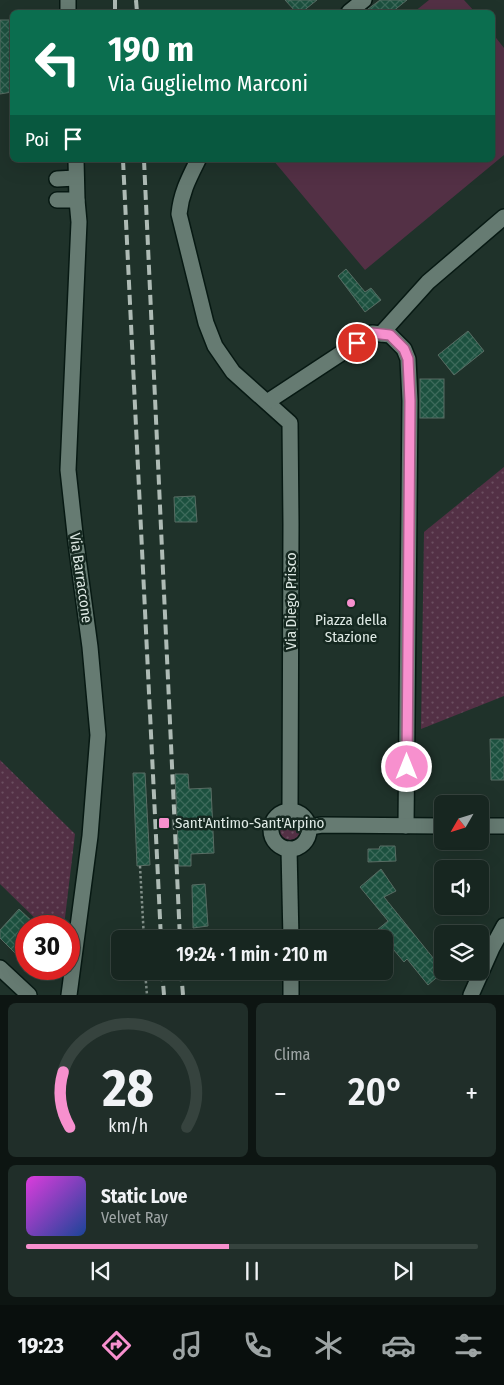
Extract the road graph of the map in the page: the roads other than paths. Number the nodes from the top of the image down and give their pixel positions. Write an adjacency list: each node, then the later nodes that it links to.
1 (364, 0): 2 (street)
2 (352, 10)
3 (76, 162): 6 (street, Via Barraccone)
4 (197, 162): 11 (street, Via Diego Prisco)
5 (56, 178): 6 (street)
6 (76, 178): 8 (street, Via Barraccone)
7 (57, 200): 8 (street)
8 (77, 200): 24 (street, Via Barraccone)
9 (504, 217): 10 (street)
10 (381, 334): 11 (street); 13 (street)
11 (267, 402): 12 (street, Via Diego Prisco)
12 (290, 810): 17 (street); 18 (street)
13 (406, 826): 14 (street); 17 (street)
14 (434, 826)
15 (489, 826): 16 (street)
16 (504, 826)
17 (310, 827): 18 (street)
18 (289, 849): 20 (street)
19 (504, 926): 26 (street)
20 (291, 930)
21 (0, 968): 23 (street)
22 (291, 980): 25 (street)
23 (29, 995)
24 (69, 995)
25 (291, 995)
26 (471, 995)

